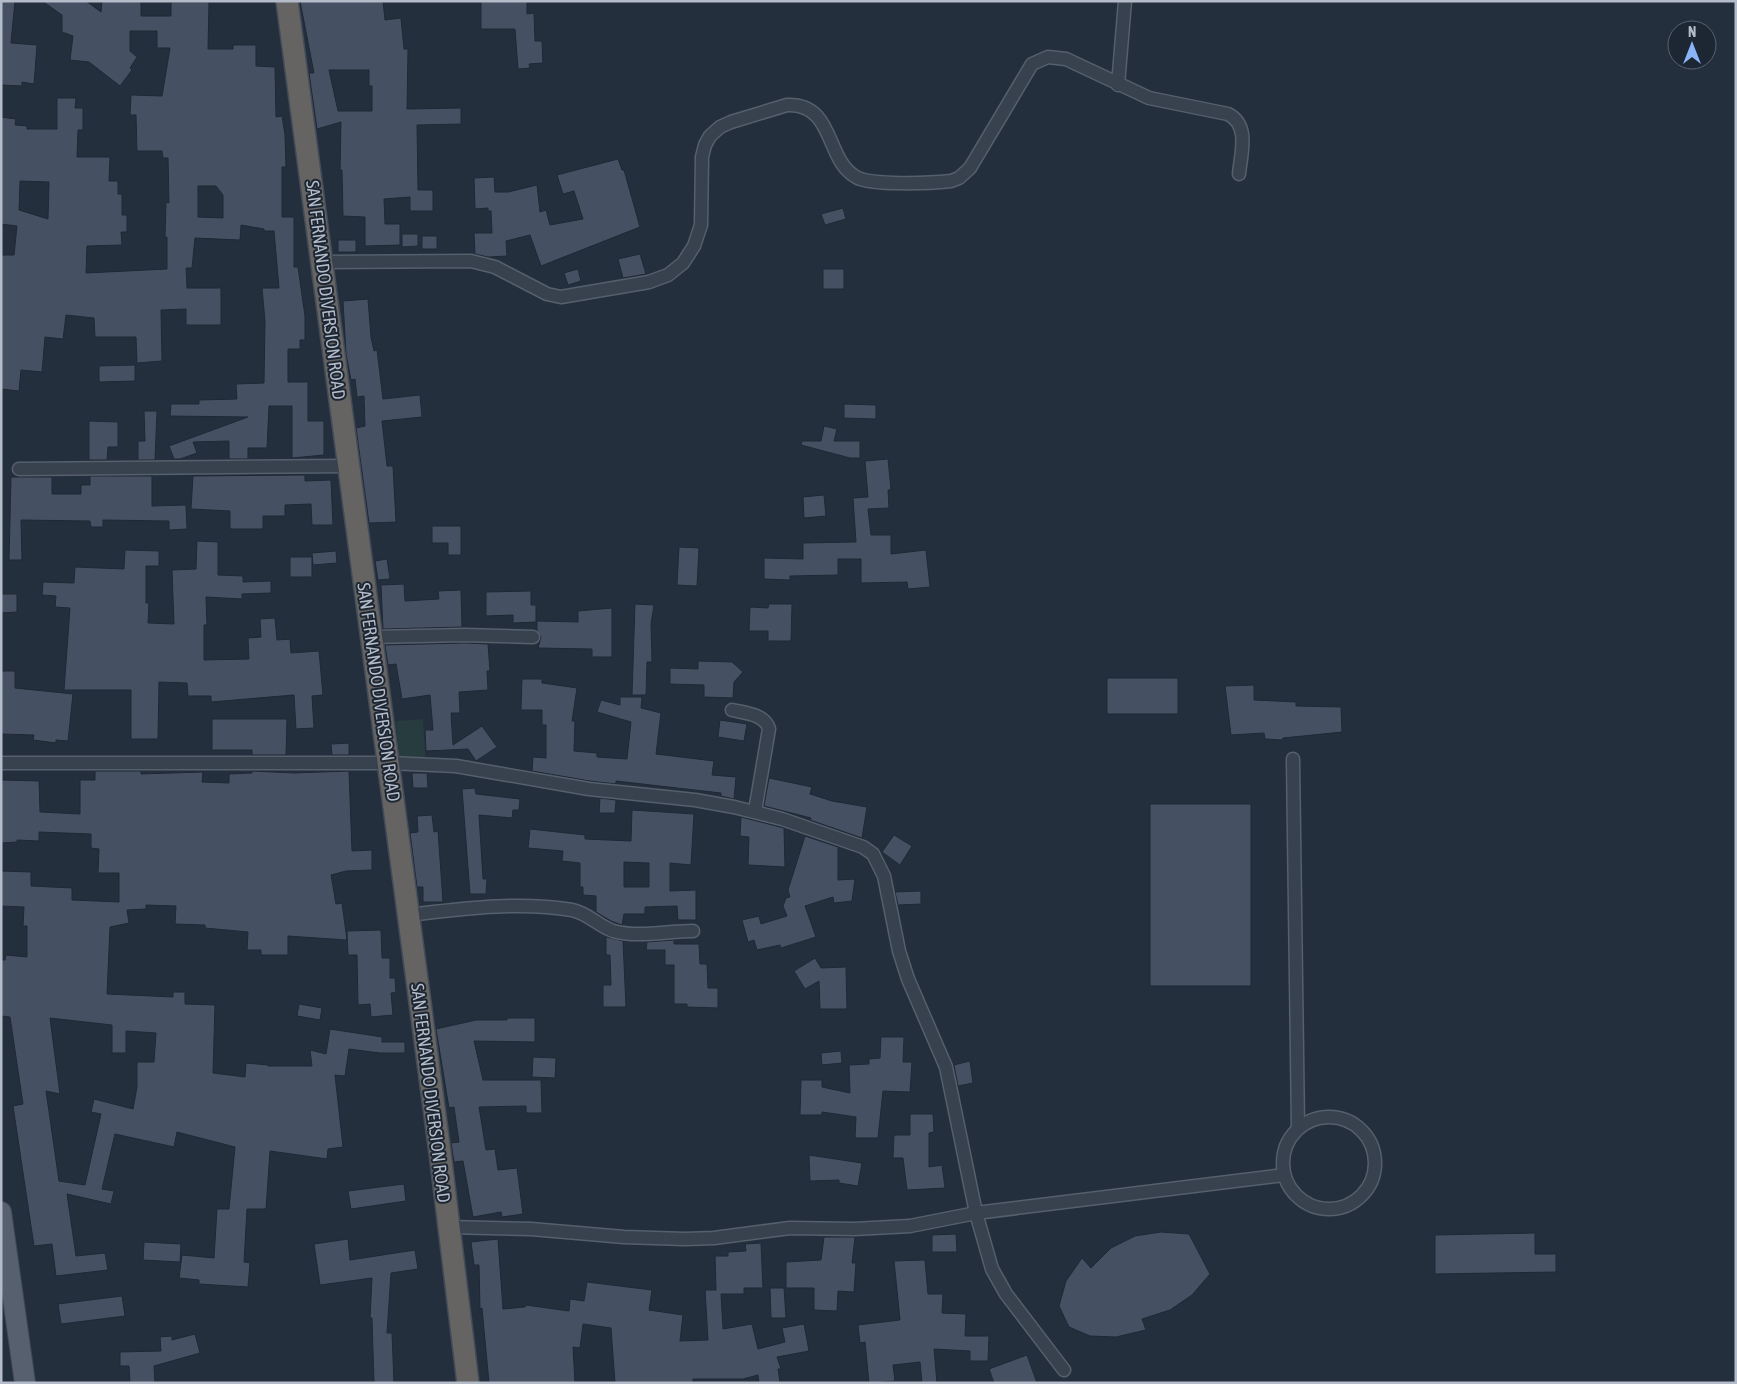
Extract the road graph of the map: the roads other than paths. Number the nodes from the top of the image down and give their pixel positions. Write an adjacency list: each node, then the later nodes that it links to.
1 (287, 1): 5 (highway, SAN FERNANDO DIVERSION ROAD)
2 (1125, 1): 3 (street)
3 (1118, 85): 4 (street); 5 (street)
4 (1239, 174)
5 (323, 262): 6 (highway, SAN FERNANDO DIVERSION ROAD)
6 (348, 466): 7 (street); 8 (highway, SAN FERNANDO DIVERSION ROAD)
7 (19, 469)
8 (372, 637): 9 (street); 13 (highway, SAN FERNANDO DIVERSION ROAD)
9 (533, 637)
10 (732, 710): 14 (street)
11 (1293, 758): 17 (street)
12 (1, 763): 13 (street)
13 (389, 763): 14 (street); 15 (highway, SAN FERNANDO DIVERSION ROAD)
14 (755, 811): 20 (street)
15 (408, 915): 16 (street); 21 (highway, SAN FERNANDO DIVERSION ROAD)
16 (693, 930)
17 (1298, 1128): 18 (street); 18 (street)
18 (1284, 1175): 20 (street)
19 (1, 1212): 23 (main road)
20 (976, 1213): 21 (street); 22 (street)
21 (448, 1227): 24 (highway, SAN FERNANDO DIVERSION ROAD)
22 (1064, 1370)
23 (26, 1383)
24 (468, 1383)

